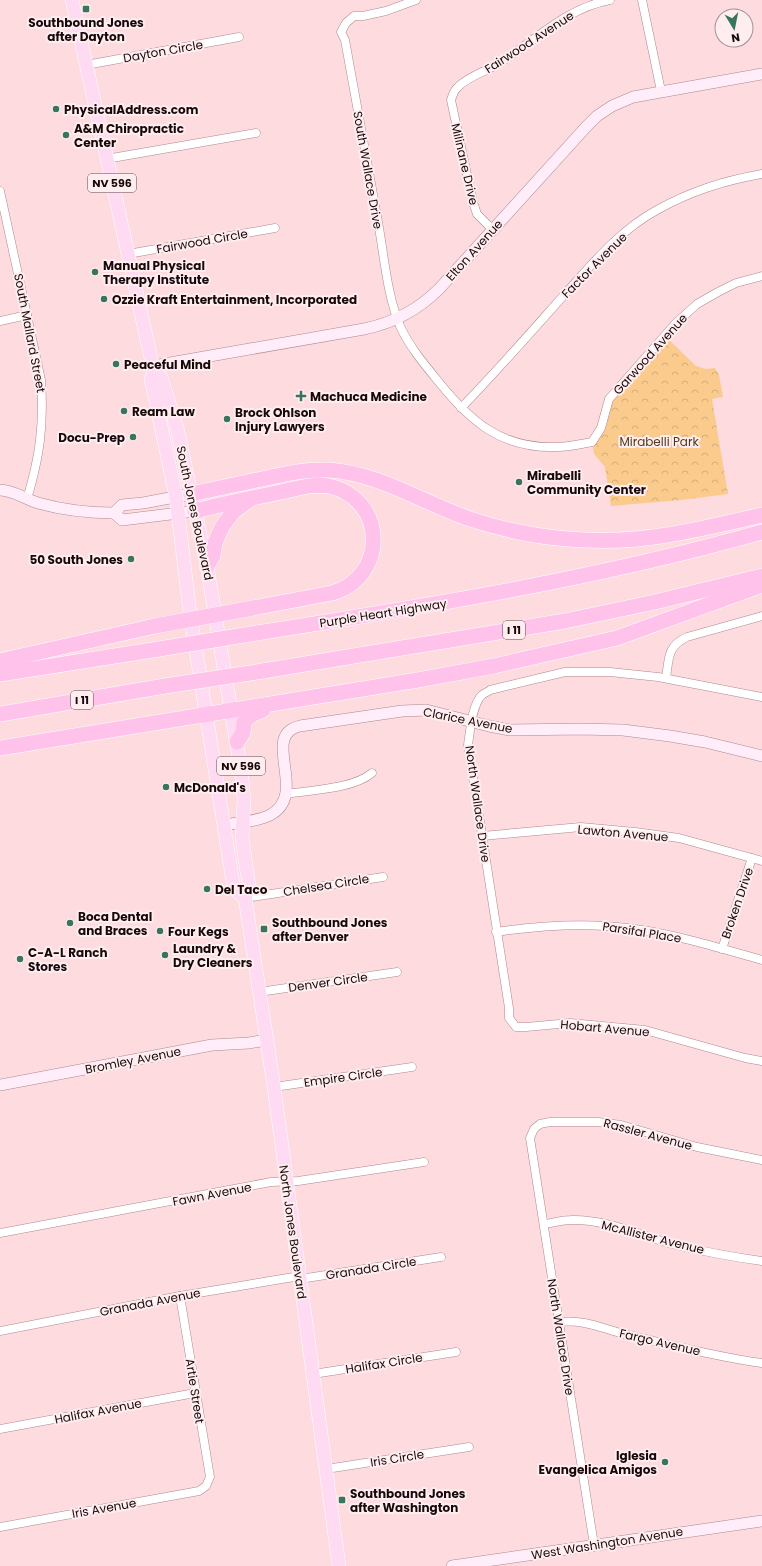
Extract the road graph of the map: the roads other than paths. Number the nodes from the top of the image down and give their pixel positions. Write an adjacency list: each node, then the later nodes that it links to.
1 (72, 0): 6 (main road, South Jones Boulevard / NV 596)
2 (416, 0): 19 (street, South Wallace Drive)
3 (610, 0): 9 (street, Fairwood Avenue)
4 (642, 0): 8 (street)
5 (239, 36): 6 (street, Dayton Circle)
6 (86, 64): 11 (main road, South Jones Boulevard / NV 596)
7 (762, 74): 8 (street, Elton Avenue)
8 (660, 91): 15 (street, Elton Avenue)
9 (453, 92): 15 (street, Milinane Drive)
10 (256, 133): 11 (street)
11 (106, 159): 16 (main road, South Jones Boulevard / NV 596)
12 (762, 174): 22 (street, Factor Avenue)
13 (0, 191): 18 (street, South Mallard Street)
14 (275, 228): 16 (street, Fairwood Circle)
15 (493, 230): 19 (street, Elton Avenue)
16 (128, 254): 21 (main road, South Jones Boulevard / NV 596)
17 (762, 276): 23 (street, Garwood Avenue)
18 (27, 315): 20 (street); 28 (street, South Mallard Street)
19 (398, 318): 21 (street, Elton Avenue); 22 (street, South Wallace Drive)
20 (0, 321)
21 (153, 369): 25 (main road, South Jones Boulevard / NV 596); 26 (main road, South Jones Boulevard / NV 596)
22 (461, 408): 23 (street, South Wallace Drive)
23 (601, 428)
24 (2, 487): 28 (street)
25 (191, 494): 26 (street); 29 (main road, South Jones Boulevard / NV 596); 32 (highway)
26 (176, 497): 30 (street); 31 (main road, South Jones Boulevard / NV 596)
27 (256, 497): 29 (highway); 34 (highway); 39 (highway, bridge)
28 (27, 499): 30 (street)
29 (195, 511): 31 (street); 34 (main road, South Jones Boulevard / NV 596)
30 (114, 513): 31 (street)
31 (178, 513): 40 (main road, South Jones Boulevard / NV 596)
32 (762, 515)
33 (762, 532): 41 (highway, Purple Heart Highway, bridge)
34 (207, 566): 38 (main road, South Jones Boulevard / NV 596)
35 (762, 576): 46 (highway, I 11, bridge)
36 (762, 585): 44 (highway)
37 (762, 616): 42 (street)
38 (223, 659): 45 (main road, North Jones Boulevard / NV 596)
39 (0, 661)
40 (197, 663): 47 (main road, North Jones Boulevard / NV 596)
41 (0, 674)
42 (666, 678): 43 (street, North Wallace Drive); 48 (street, North Wallace Drive)
43 (762, 697)
44 (270, 704): 45 (highway); 49 (highway)
45 (232, 711): 47 (highway); 49 (main road, North Jones Boulevard / NV 596)
46 (0, 714)
47 (205, 715): 50 (highway); 55 (main road, North Jones Boulevard / NV 596)
48 (472, 721): 51 (street, Clarice Avenue); 53 (street, Clarice Avenue); 56 (street, North Wallace Drive)
49 (237, 742): 54 (main road, North Jones Boulevard / NV 596)
50 (0, 748)
51 (762, 756)
52 (372, 773): 53 (street)
53 (286, 794): 54 (street)
54 (242, 822): 55 (street); 60 (main road, North Jones Boulevard)
55 (225, 825): 60 (main road, North Jones Boulevard)
56 (482, 836): 57 (street, Lawton Avenue); 61 (street, North Wallace Drive)
57 (752, 858): 58 (street, Lawton Avenue); 62 (street, Broken Drive)
58 (762, 861)
59 (383, 877): 60 (street, Chelsea Circle)
60 (244, 898): 65 (main road, North Jones Boulevard)
61 (496, 932): 62 (street, Parsifal Place); 66 (street, North Wallace Drive)
62 (722, 949): 63 (street, Parsifal Place)
63 (762, 960)
64 (397, 972): 65 (street, Denver Circle)
65 (259, 992): 67 (main road, North Jones Boulevard)
66 (516, 1027): 68 (street, Hobart Avenue)
67 (266, 1040): 70 (street, Bromley Avenue); 71 (main road, North Jones Boulevard)
68 (762, 1061)
69 (412, 1067): 71 (street, Empire Circle)
70 (0, 1085)
71 (274, 1087): 76 (main road, North Jones Boulevard)
72 (534, 1129): 74 (street, Rassler Avenue); 77 (street, North Wallace Drive)
73 (762, 1151): 74 (street)
74 (761, 1160)
75 (424, 1162): 76 (street, Fawn Avenue)
76 (286, 1182): 78 (street, Fawn Avenue); 81 (main road, North Jones Boulevard)
77 (544, 1224): 80 (street, McAllister Avenue); 83 (street, North Wallace Drive)
78 (0, 1233)
79 (441, 1257): 81 (street, Granada Circle)
80 (762, 1261)
81 (300, 1278): 82 (street, Granada Avenue); 87 (main road, North Jones Boulevard)
82 (180, 1296): 84 (street, Granada Avenue); 88 (street, Artie Street)
83 (559, 1322): 86 (street, Fargo Avenue); 95 (street, North Wallace Drive)
84 (0, 1331)
85 (456, 1352): 87 (street, Halifax Circle)
86 (762, 1363)
87 (313, 1374): 91 (main road, North Jones Boulevard)
88 (195, 1392): 89 (street, Halifax Avenue); 92 (street, Artie Street)
89 (0, 1429)
90 (469, 1447): 91 (street, Iris Circle)
91 (326, 1469): 97 (main road, North Jones Boulevard)
92 (206, 1486): 94 (street, Iris Avenue)
93 (762, 1521): 95 (street, West Washington Avenue)
94 (0, 1527)
95 (594, 1545): 96 (street, West Washington Avenue)
96 (468, 1565): 98 (street, West Washington Avenue)
97 (339, 1566)
98 (452, 1566)

